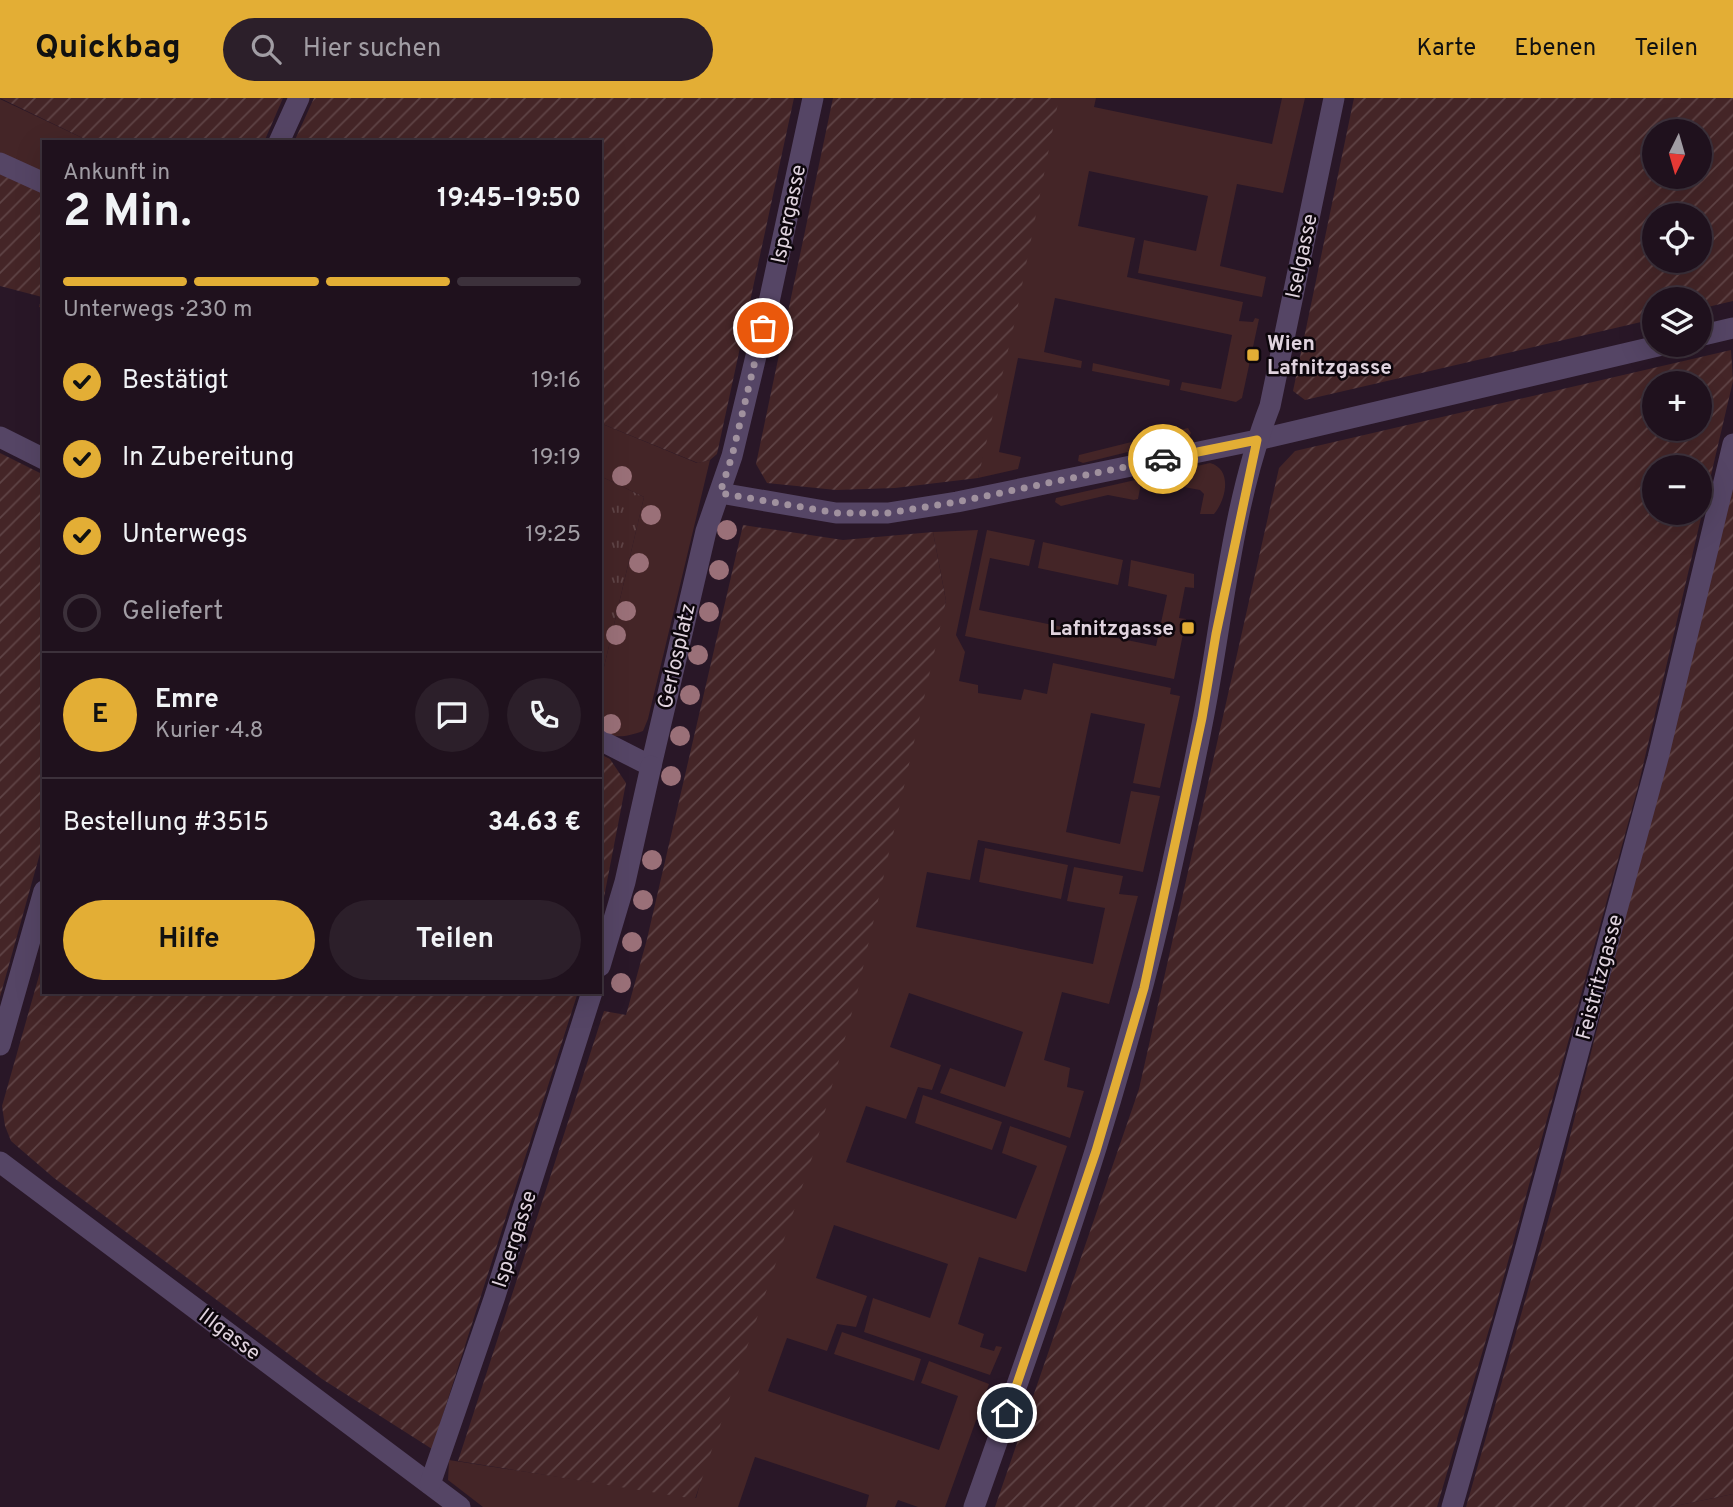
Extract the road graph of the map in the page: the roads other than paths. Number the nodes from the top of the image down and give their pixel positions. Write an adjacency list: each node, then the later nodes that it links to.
1 (299, 98): 4 (street)
2 (813, 98): 14 (street, Ispergasse)
3 (1334, 98): 11 (street, Iselgasse)
4 (280, 140)
5 (0, 163): 6 (street)
6 (42, 182)
7 (1733, 328): 8 (street)
8 (1712, 333)
9 (1642, 350): 11 (street)
10 (0, 437): 13 (street)
11 (1257, 440): 14 (street); 24 (street, Iselgasse)
12 (1733, 444): 25 (street, Feistritzgasse)
13 (42, 458)
14 (720, 493): 16 (street, Gerlosplatz)
15 (602, 741): 16 (street)
16 (651, 766): 18 (street)
17 (42, 898): 20 (street)
18 (602, 958)
19 (591, 994): 22 (street, Ispergasse)
20 (0, 1045)
21 (0, 1161): 22 (street, Illgasse)
22 (430, 1484): 23 (street, Illgasse)
23 (460, 1507)
24 (974, 1507)
25 (1452, 1507)

